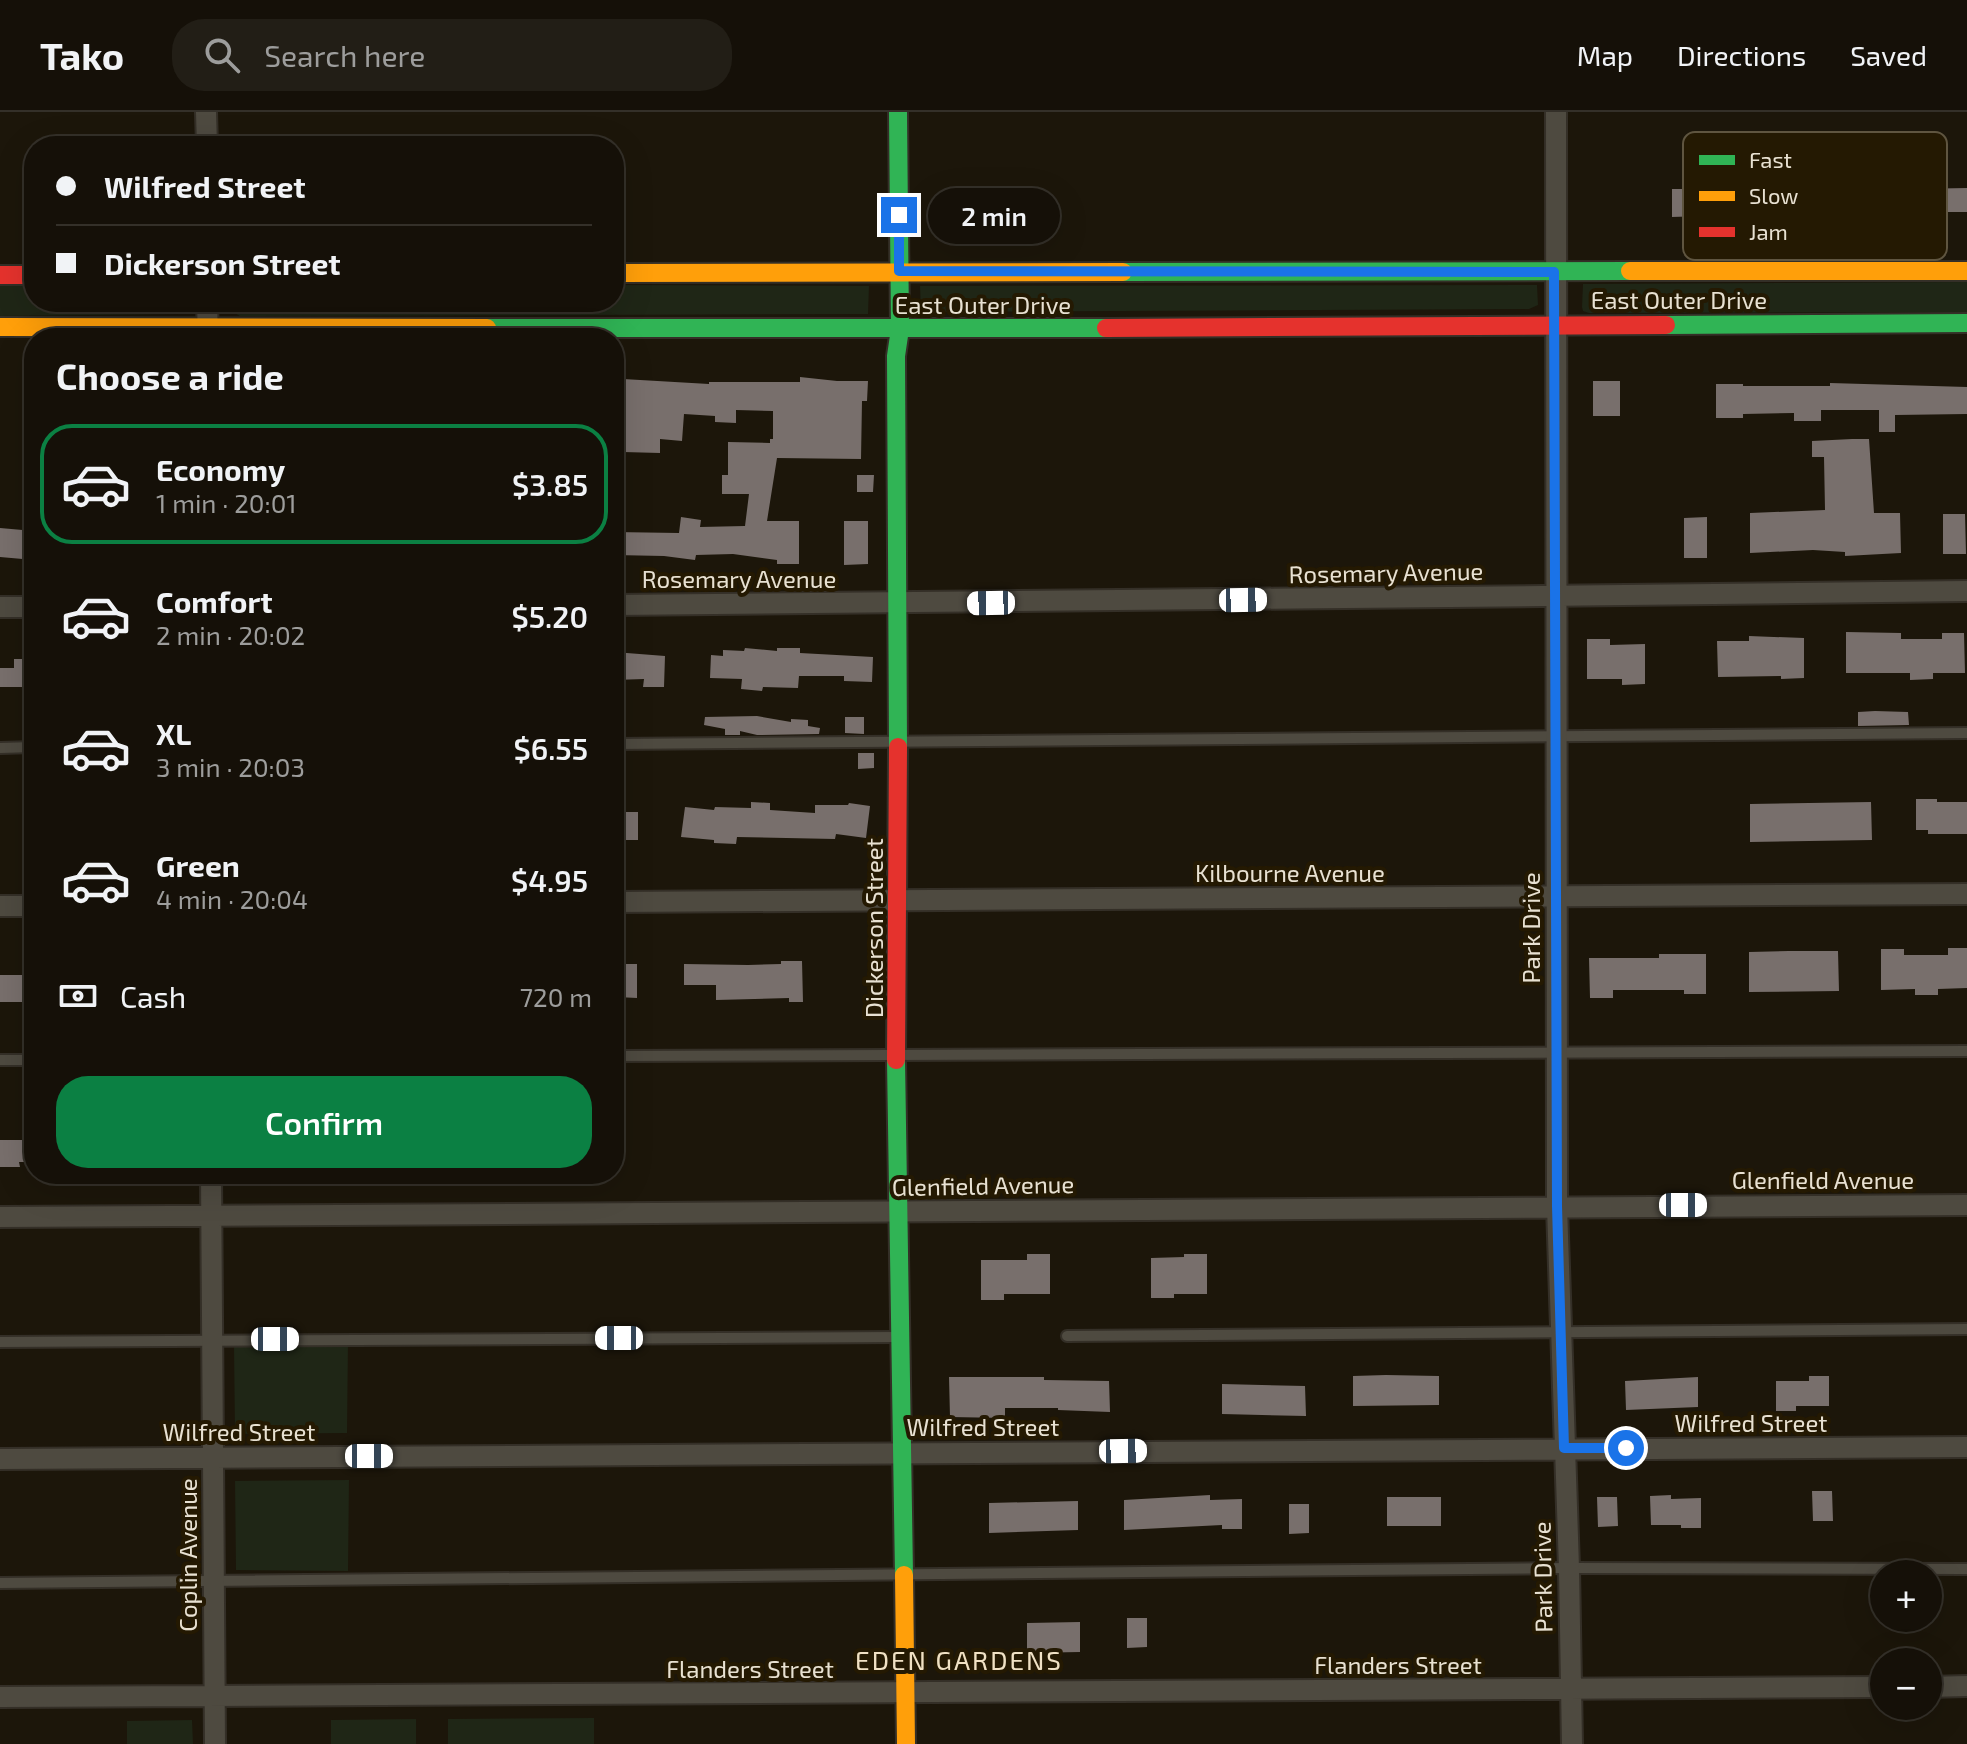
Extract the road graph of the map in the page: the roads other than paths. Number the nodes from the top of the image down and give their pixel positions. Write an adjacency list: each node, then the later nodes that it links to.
1 (206, 112): 4 (street)
2 (898, 112): 5 (street, Dickerson Street)
3 (1556, 112): 7 (street, Park Drive)
4 (207, 136)
5 (899, 271): 7 (street, East Outer Drive); 8 (street, East Outer Drive); 15 (street, Dickerson Street)
6 (1967, 271): 7 (street, East Outer Drive)
7 (1554, 272): 11 (street, Park Drive)
8 (624, 273)
9 (0, 275): 10 (street)
10 (24, 275)
11 (1555, 323): 12 (street, East Outer Drive); 15 (street, East Outer Drive); 18 (street, Park Drive)
12 (1967, 323)
13 (0, 327): 14 (street, East Outer Drive)
14 (42, 328)
15 (900, 329): 16 (street, East Outer Drive); 20 (street, Dickerson Street)
16 (624, 330)
17 (1967, 591): 18 (street, Rosemary Avenue)
18 (1555, 594): 20 (street, Rosemary Avenue); 24 (street, Park Drive)
19 (624, 605): 20 (street, Rosemary Avenue)
20 (896, 605): 25 (street, Dickerson Street)
21 (0, 607): 22 (street)
22 (24, 607)
23 (1967, 733): 24 (lane)
24 (1556, 735): 25 (lane); 30 (street, Park Drive)
25 (897, 742): 26 (lane); 31 (street, Dickerson Street)
26 (624, 744)
27 (24, 747): 28 (lane)
28 (0, 748)
29 (1967, 894): 30 (street, Kilbourne Avenue)
30 (1556, 896): 31 (street, Kilbourne Avenue); 37 (street, Park Drive)
31 (899, 899): 32 (street, Kilbourne Avenue); 36 (street, Dickerson Street)
32 (624, 902)
33 (0, 906): 34 (street)
34 (24, 906)
35 (1967, 1051): 37 (lane)
36 (896, 1054): 37 (lane); 38 (lane); 44 (street, Dickerson Street)
37 (1556, 1054): 43 (street, Park Drive)
38 (624, 1056)
39 (0, 1060): 40 (lane)
40 (24, 1060)
41 (211, 1184): 45 (street, Coplin Avenue)
42 (1967, 1205): 43 (street, Glenfield Avenue)
43 (1557, 1206): 44 (street, Glenfield Avenue); 48 (street, Park Drive)
44 (899, 1212): 45 (street, Glenfield Avenue); 50 (street, Dickerson Street)
45 (212, 1215): 46 (street, Glenfield Avenue); 51 (street, Coplin Avenue)
46 (0, 1217)
47 (1967, 1329): 48 (lane)
48 (1560, 1330): 49 (lane); 54 (street, Park Drive)
49 (1067, 1336)
50 (900, 1337): 51 (lane); 55 (street, Dickerson Street)
51 (212, 1339): 52 (lane); 56 (street, Coplin Avenue)
52 (0, 1342)
53 (1967, 1447): 54 (street, Wilfred Street)
54 (1564, 1448): 55 (street, Wilfred Street); 58 (street, Park Drive)
55 (902, 1453): 56 (street, Wilfred Street); 60 (street, Dickerson Street)
56 (213, 1458): 57 (street, Wilfred Street); 61 (street, Coplin Avenue)
57 (0, 1459)
58 (1569, 1568): 59 (lane); 60 (lane); 66 (street, Park Drive)
59 (1967, 1569)
60 (904, 1575): 61 (lane); 67 (street, Dickerson Street)
61 (213, 1581): 62 (lane); 68 (street, Coplin Avenue)
62 (0, 1583)
63 (1967, 1686): 65 (street)
64 (1870, 1687): 66 (street, Flanders Street)
65 (1942, 1687)
66 (1570, 1689): 67 (street, Flanders Street); 72 (street, Park Drive)
67 (906, 1694): 68 (street, Flanders Street); 71 (street, Dickerson Street)
68 (214, 1695): 69 (street, Flanders Street); 70 (street, Coplin Avenue)
69 (0, 1697)
70 (215, 1744)
71 (906, 1744)
72 (1572, 1744)

